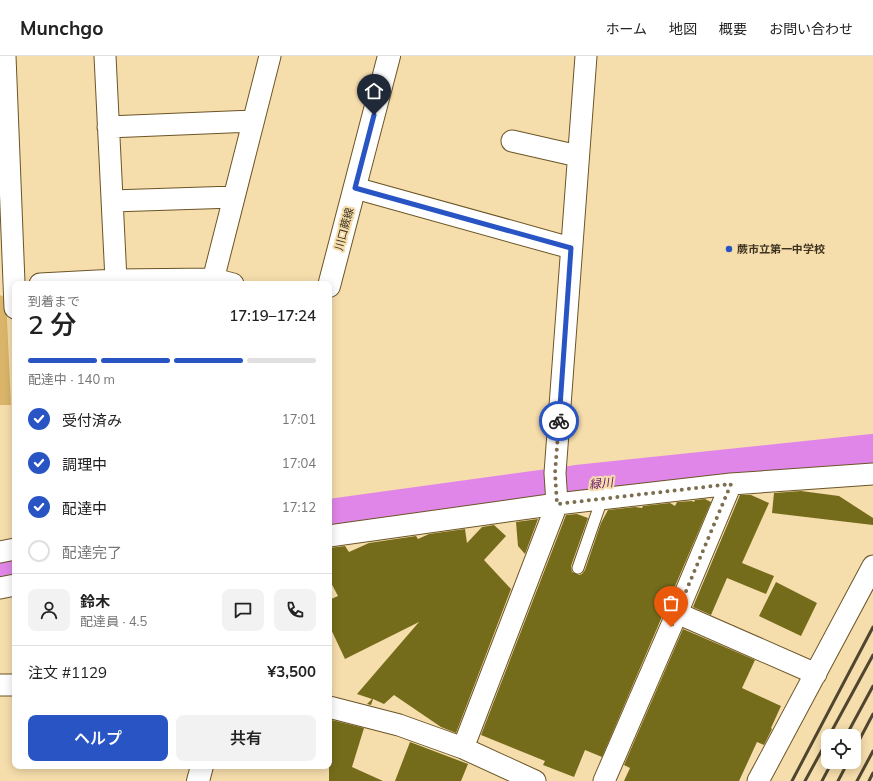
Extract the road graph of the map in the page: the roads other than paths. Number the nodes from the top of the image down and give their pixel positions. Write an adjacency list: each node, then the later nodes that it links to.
1 (4, 56): 18 (street)
2 (105, 56): 7 (street)
3 (270, 56): 6 (street)
4 (389, 56): 10 (main road, 川口蕨線)
5 (586, 56): 9 (street)
6 (253, 121): 7 (street); 11 (street)
7 (108, 127): 12 (street)
8 (512, 141): 9 (street)
9 (578, 156): 13 (street)
10 (355, 188): 13 (street); 17 (main road, 川口蕨線)
11 (234, 197): 12 (street); 16 (street)
12 (112, 201): 14 (street)
13 (571, 248): 22 (street)
14 (116, 280): 15 (street); 16 (street)
15 (97, 281)
16 (213, 281)
17 (330, 281)
18 (10, 285)
19 (873, 474): 20 (street)
20 (731, 484): 21 (street); 30 (street)
21 (602, 499): 22 (street); 27 (lane)
22 (557, 504): 23 (street); 35 (street)
23 (332, 536)
24 (12, 550): 25 (street)
25 (0, 552)
26 (873, 566): 31 (street)
27 (578, 568)
28 (12, 586): 29 (street)
29 (0, 588)
30 (677, 613): 31 (street); 39 (street)
31 (816, 674): 40 (street)
32 (0, 685): 33 (street)
33 (12, 685)
34 (332, 708): 35 (street)
35 (464, 748): 38 (street)
36 (201, 769): 37 (main road)
37 (198, 781)
38 (535, 781)
39 (604, 781)
40 (758, 781)

